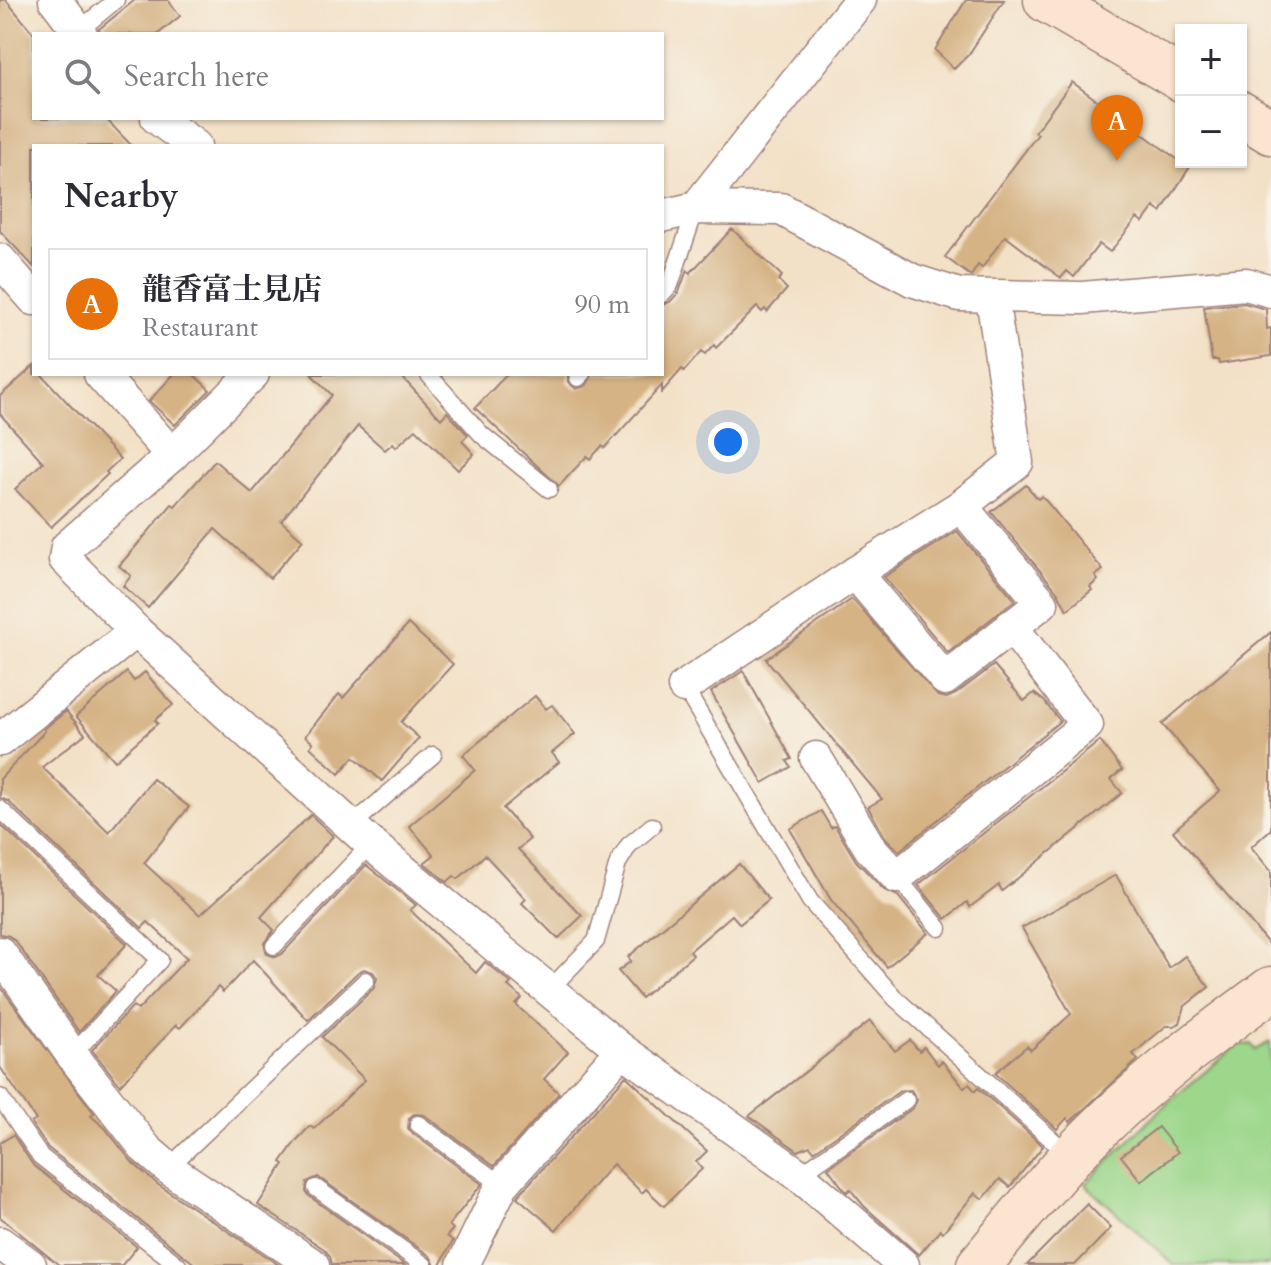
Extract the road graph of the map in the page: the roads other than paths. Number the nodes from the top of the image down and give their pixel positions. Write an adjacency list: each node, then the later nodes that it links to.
1 (55, 0): 5 (street)
2 (116, 0): 5 (lane)
3 (860, 0): 11 (street)
4 (1046, 0): 6 (street)
5 (80, 32)
6 (1175, 75)
7 (1247, 118): 9 (street)
8 (160, 120): 10 (street)
9 (1271, 132)
10 (192, 144)
11 (696, 208): 12 (street); 15 (lane); 17 (street)
12 (664, 216)
13 (0, 260): 16 (street)
14 (1271, 291): 17 (street)
15 (664, 292)
16 (32, 297)
17 (992, 297): 23 (street)
18 (102, 376): 21 (street)
19 (251, 376): 21 (street)
20 (430, 376): 22 (lane)
21 (172, 455): 26 (street)
22 (549, 489)
23 (961, 506): 24 (street); 25 (street)
24 (855, 573): 25 (street); 27 (street)
25 (1011, 626): 34 (street)
26 (136, 631): 28 (street); 33 (street)
27 (684, 687): 46 (lane)
28 (0, 740)
29 (433, 755): 33 (lane)
30 (816, 758): 34 (street)
31 (0, 809): 42 (lane)
32 (652, 826): 40 (lane)
33 (361, 835): 36 (lane); 40 (street)
34 (897, 877): 35 (lane)
35 (939, 928)
36 (274, 946)
37 (0, 953): 42 (street)
38 (366, 980): 47 (lane)
39 (1271, 989): 46 (street)
40 (549, 990): 41 (street)
41 (622, 1050): 48 (street); 49 (street)
42 (72, 1055): 47 (street)
43 (0, 1097): 53 (lane)
44 (906, 1100): 48 (lane)
45 (418, 1124): 49 (lane)
46 (1071, 1157): 58 (street)
47 (168, 1168): 54 (street)
48 (799, 1175): 57 (street)
49 (502, 1185): 56 (street)
50 (316, 1188): 55 (lane)
51 (0, 1243): 52 (street)
52 (30, 1265)
53 (178, 1265)
54 (313, 1265)
55 (424, 1265)
56 (463, 1265)
57 (903, 1265)
58 (979, 1265)

